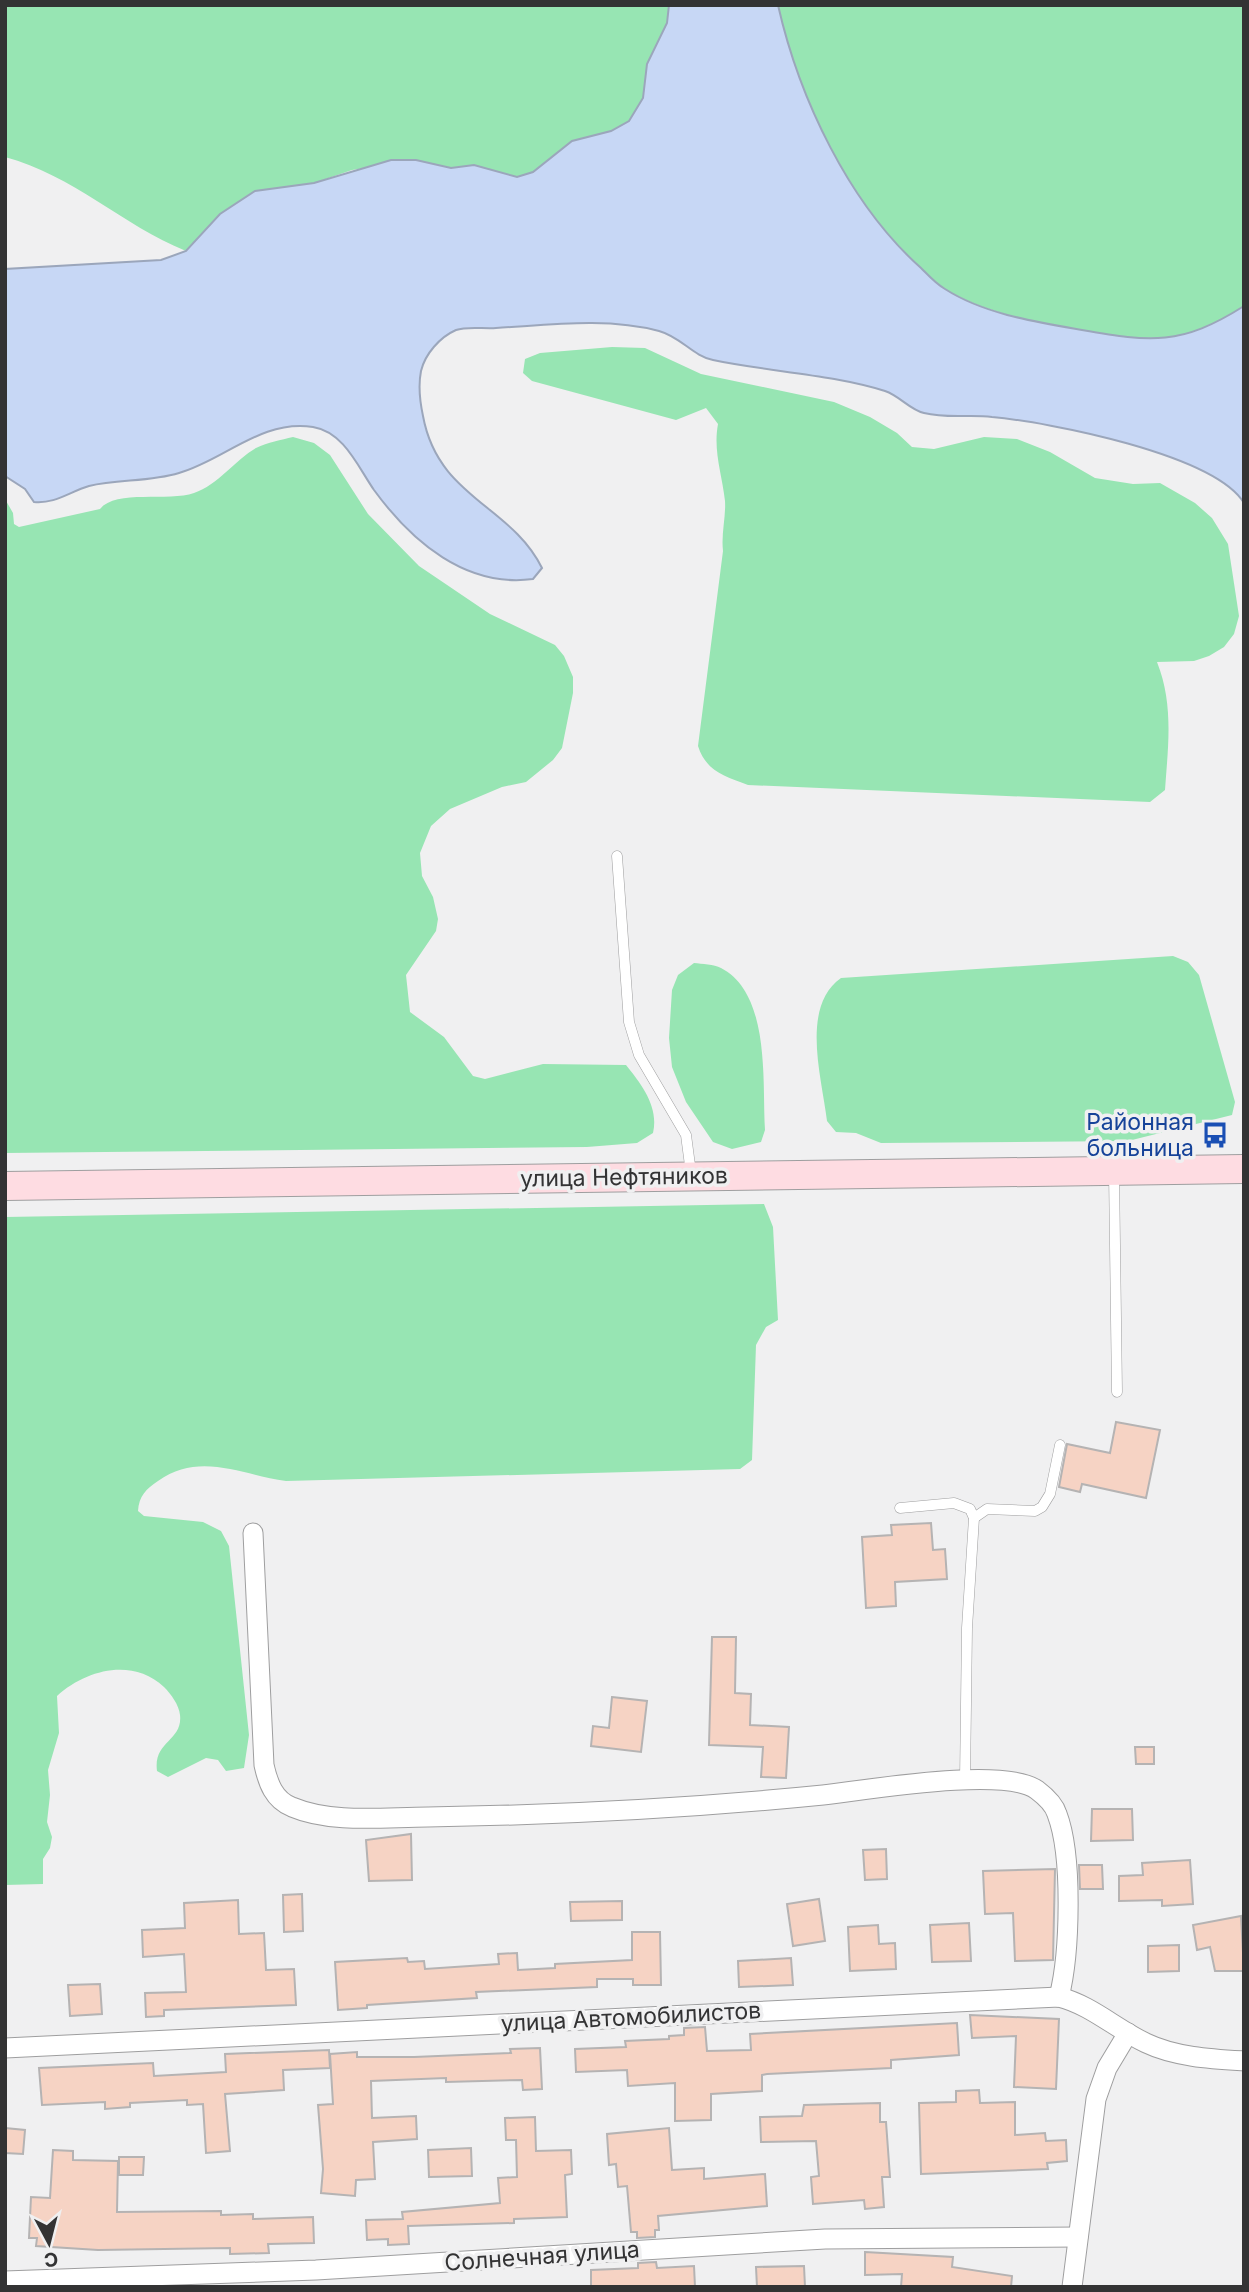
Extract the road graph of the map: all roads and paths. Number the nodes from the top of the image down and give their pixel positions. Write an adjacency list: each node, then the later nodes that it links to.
1 (617, 856): 4 (lane)
2 (1244, 1169): 3 (street, улица Нефтяников)
3 (1114, 1170): 4 (street, улица Нефтяников); 6 (lane)
4 (691, 1176): 5 (street, улица Нефтяников)
5 (5, 1186)
6 (1117, 1392)
7 (1060, 1445): 9 (lane)
8 (900, 1508): 9 (lane)
9 (974, 1518): 11 (lane)
10 (253, 1533): 11 (street)
11 (965, 1780): 12 (street)
12 (1059, 1997): 13 (street, улица Автомобилистов); 14 (street, улица Автомобилистов)
13 (1128, 2033): 15 (street, улица Автомобилистов); 16 (street)
14 (5, 2048)
15 (1244, 2061)
16 (1078, 2237): 17 (street, Солнечная улица); 18 (street)
17 (5, 2281)
18 (1072, 2287)

